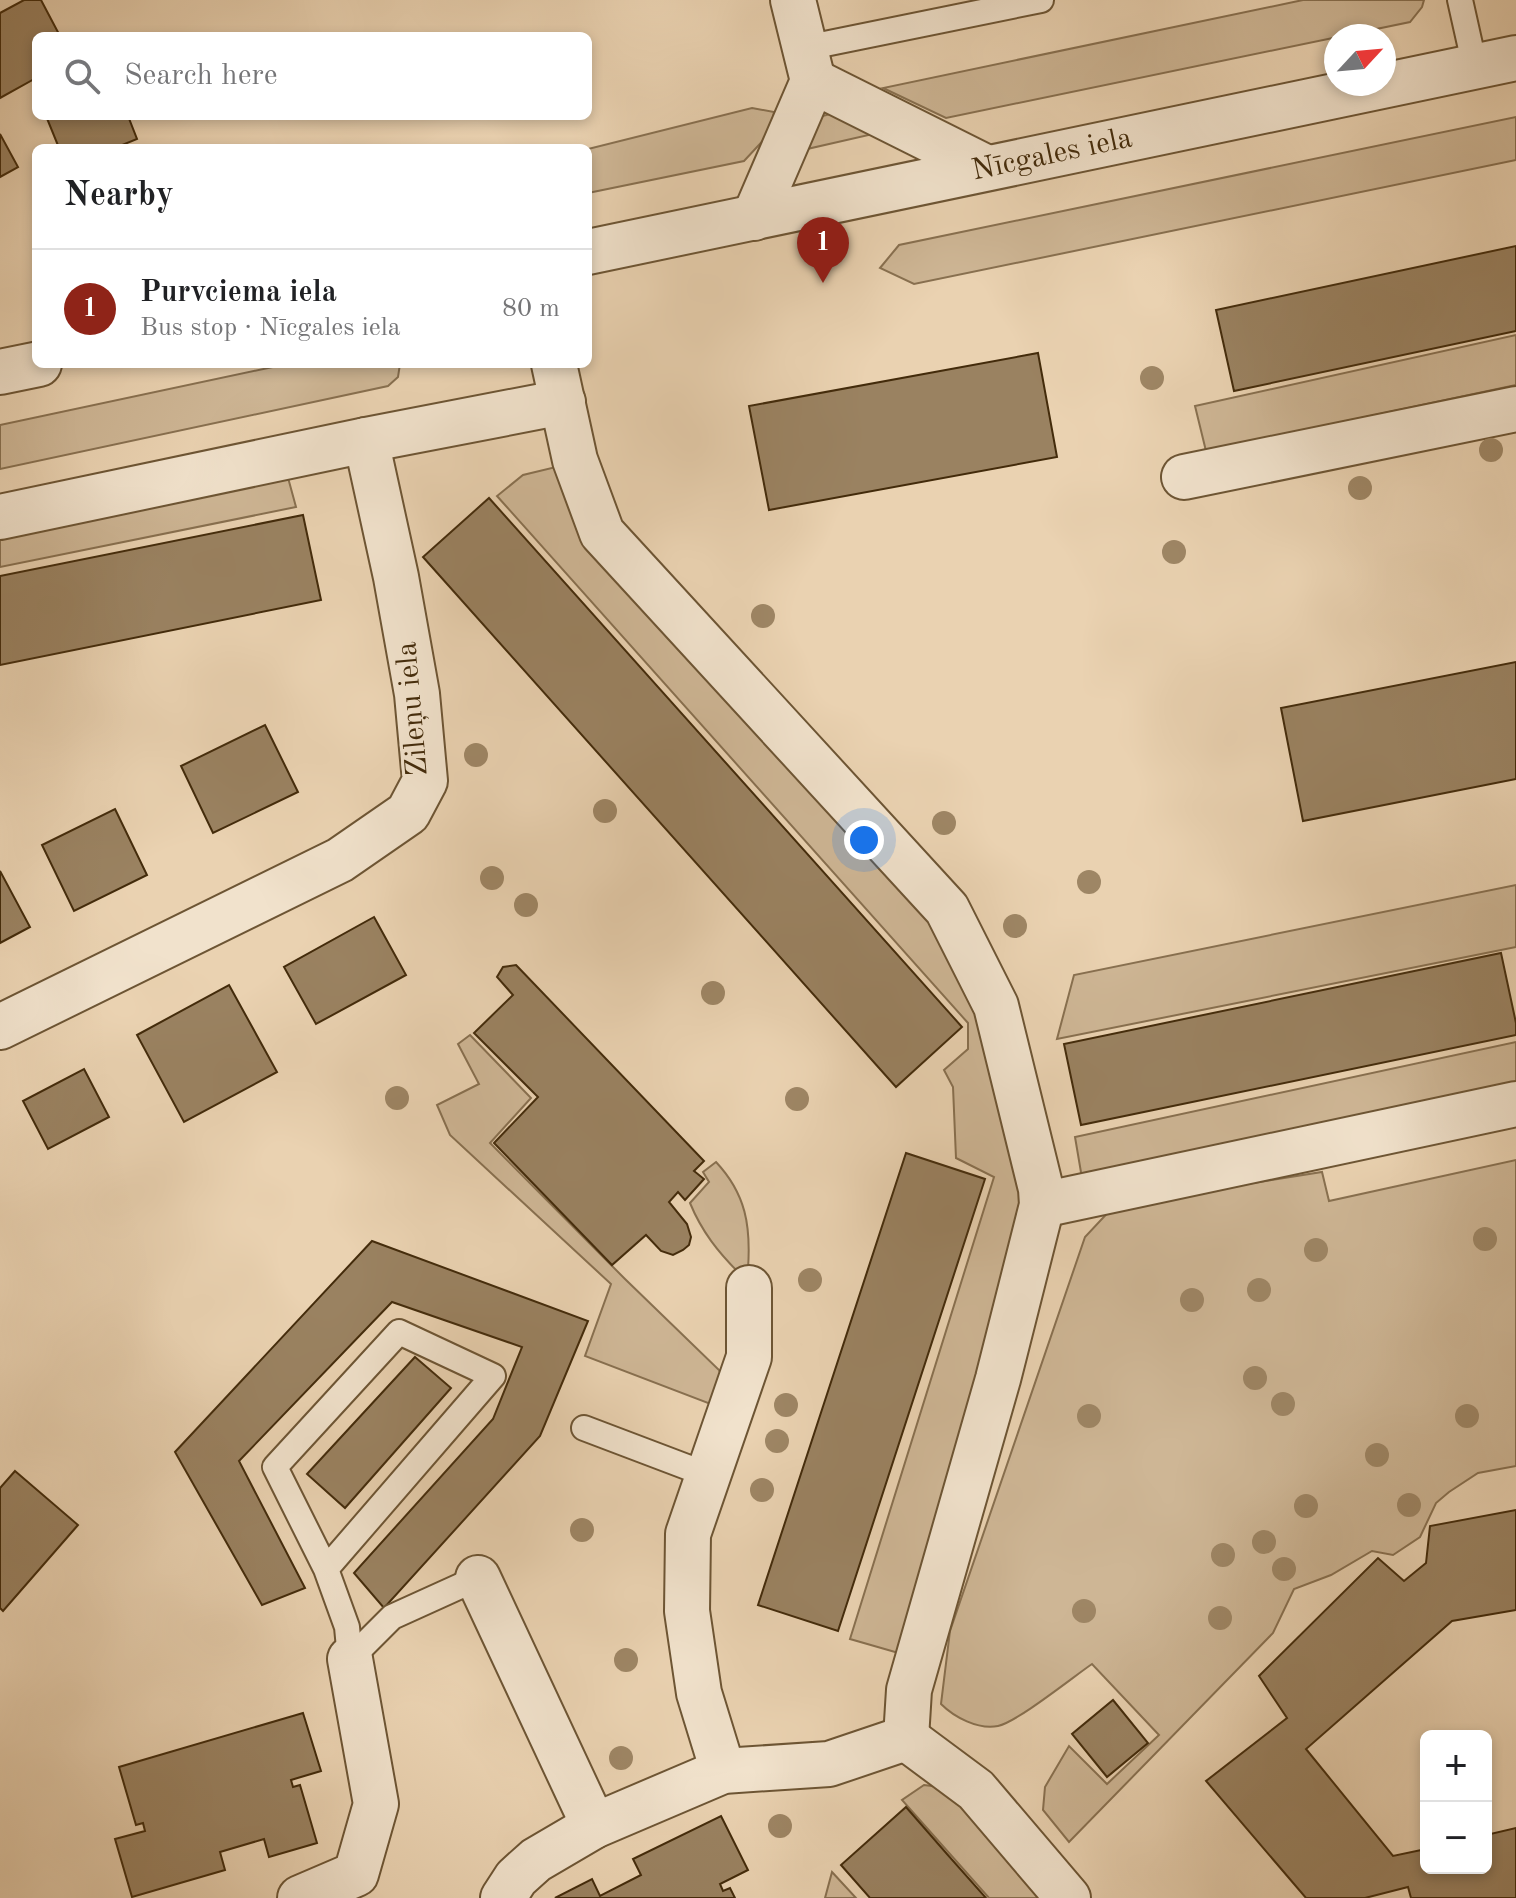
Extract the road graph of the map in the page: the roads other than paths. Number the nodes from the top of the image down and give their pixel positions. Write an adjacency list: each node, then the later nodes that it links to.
1 (793, 0): 5 (street)
2 (1041, 0): 5 (lane)
3 (1460, 0): 4 (lane)
4 (1495, 63): 6 (street, Nīcgales iela)
5 (809, 64): 6 (street); 7 (street)
6 (987, 168): 7 (street, Nīcgales iela)
7 (754, 218): 8 (street, Nīcgales iela)
8 (592, 251)
9 (32, 365): 10 (street)
10 (0, 372)
11 (559, 383): 13 (street); 18 (street)
12 (1516, 409): 14 (street)
13 (366, 440): 15 (street); 16 (street, Zileņu iela)
14 (1184, 477)
15 (0, 517)
16 (0, 1027)
17 (1516, 1104): 18 (street)
18 (1042, 1205): 25 (street)
19 (749, 1288): 21 (street)
20 (584, 1428): 21 (lane)
21 (708, 1475): 26 (street)
22 (326, 1569): 22 (lane); 24 (lane)
23 (478, 1578): 24 (lane); 27 (street)
24 (350, 1659): 28 (street)
25 (906, 1738): 26 (street); 30 (street)
26 (723, 1771): 27 (street)
27 (594, 1826): 29 (street)
28 (300, 1898)
29 (503, 1898)
30 (1068, 1898)

